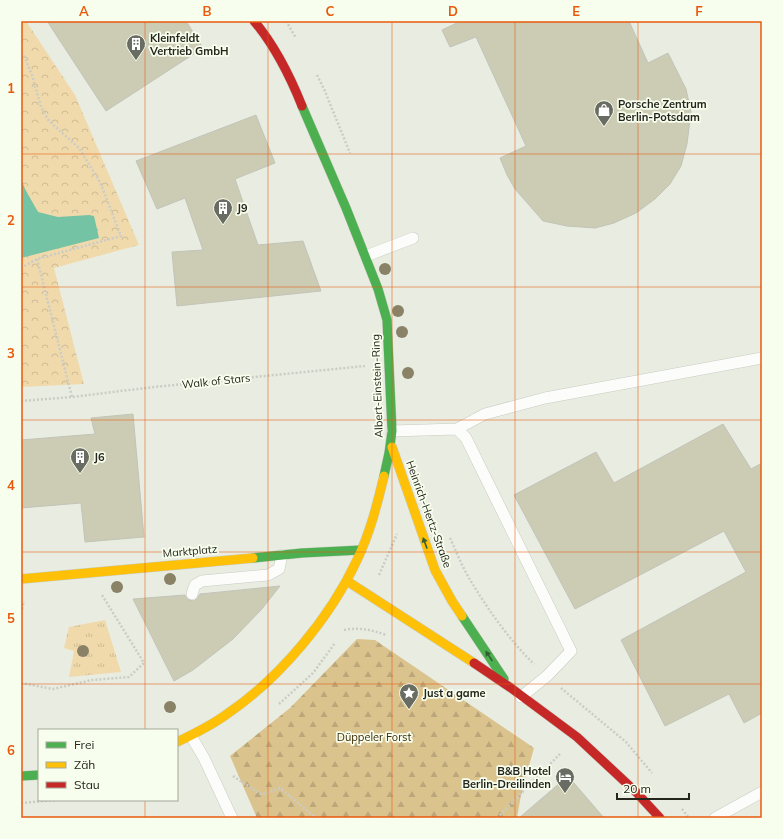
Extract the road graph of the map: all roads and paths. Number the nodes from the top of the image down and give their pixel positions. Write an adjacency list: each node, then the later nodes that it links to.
1 (254, 21): 4 (street, Albert-Einstein-Ring)
2 (21, 53): 5 (path)
3 (413, 238): 4 (lane)
4 (366, 256): 8 (street, Albert-Einstein-Ring)
5 (37, 259): 6 (path); 9 (path)
6 (21, 268)
7 (762, 358): 11 (lane)
8 (389, 364): 9 (path, Walk of Stars); 12 (street, Albert-Einstein-Ring)
9 (72, 397): 10 (path, Walk of Stars)
10 (21, 401)
11 (457, 429): 12 (lane); 24 (lane)
12 (392, 431): 13 (street, Albert-Einstein-Ring)
13 (392, 447): 14 (street, Albert-Einstein-Ring); 23 (street, Heinrich-Hertz-Straße, one-way to 13)
14 (361, 550): 15 (street, Marktplatz); 18 (street, Albert-Einstein-Ring)
15 (282, 555): 16 (street, Marktplatz); 19 (lane)
16 (88, 573): 17 (street, Marktplatz); 22 (path)
17 (21, 579)
18 (347, 581): 23 (street, Heinrich-Hertz-Straße); 25 (street, Albert-Einstein-Ring)
19 (192, 594)
20 (344, 630): 21 (path)
21 (387, 635)
22 (21, 683)
23 (511, 688): 24 (street, Heinrich-Hertz-Straße)
24 (521, 697): 26 (street, Heinrich-Hertz-Straße)
25 (191, 736): 27 (street, Albert-Einstein-Ring); 34 (lane)
26 (577, 737): 36 (path); 37 (street, Heinrich-Hertz-Straße)
27 (178, 742)
28 (230, 774): 35 (path)
29 (38, 775): 30 (street)
30 (21, 776)
31 (762, 792): 38 (lane)
32 (44, 801): 33 (path)
33 (21, 803)
34 (232, 818)
35 (316, 818)
36 (497, 818)
37 (660, 818)
38 (715, 818)

